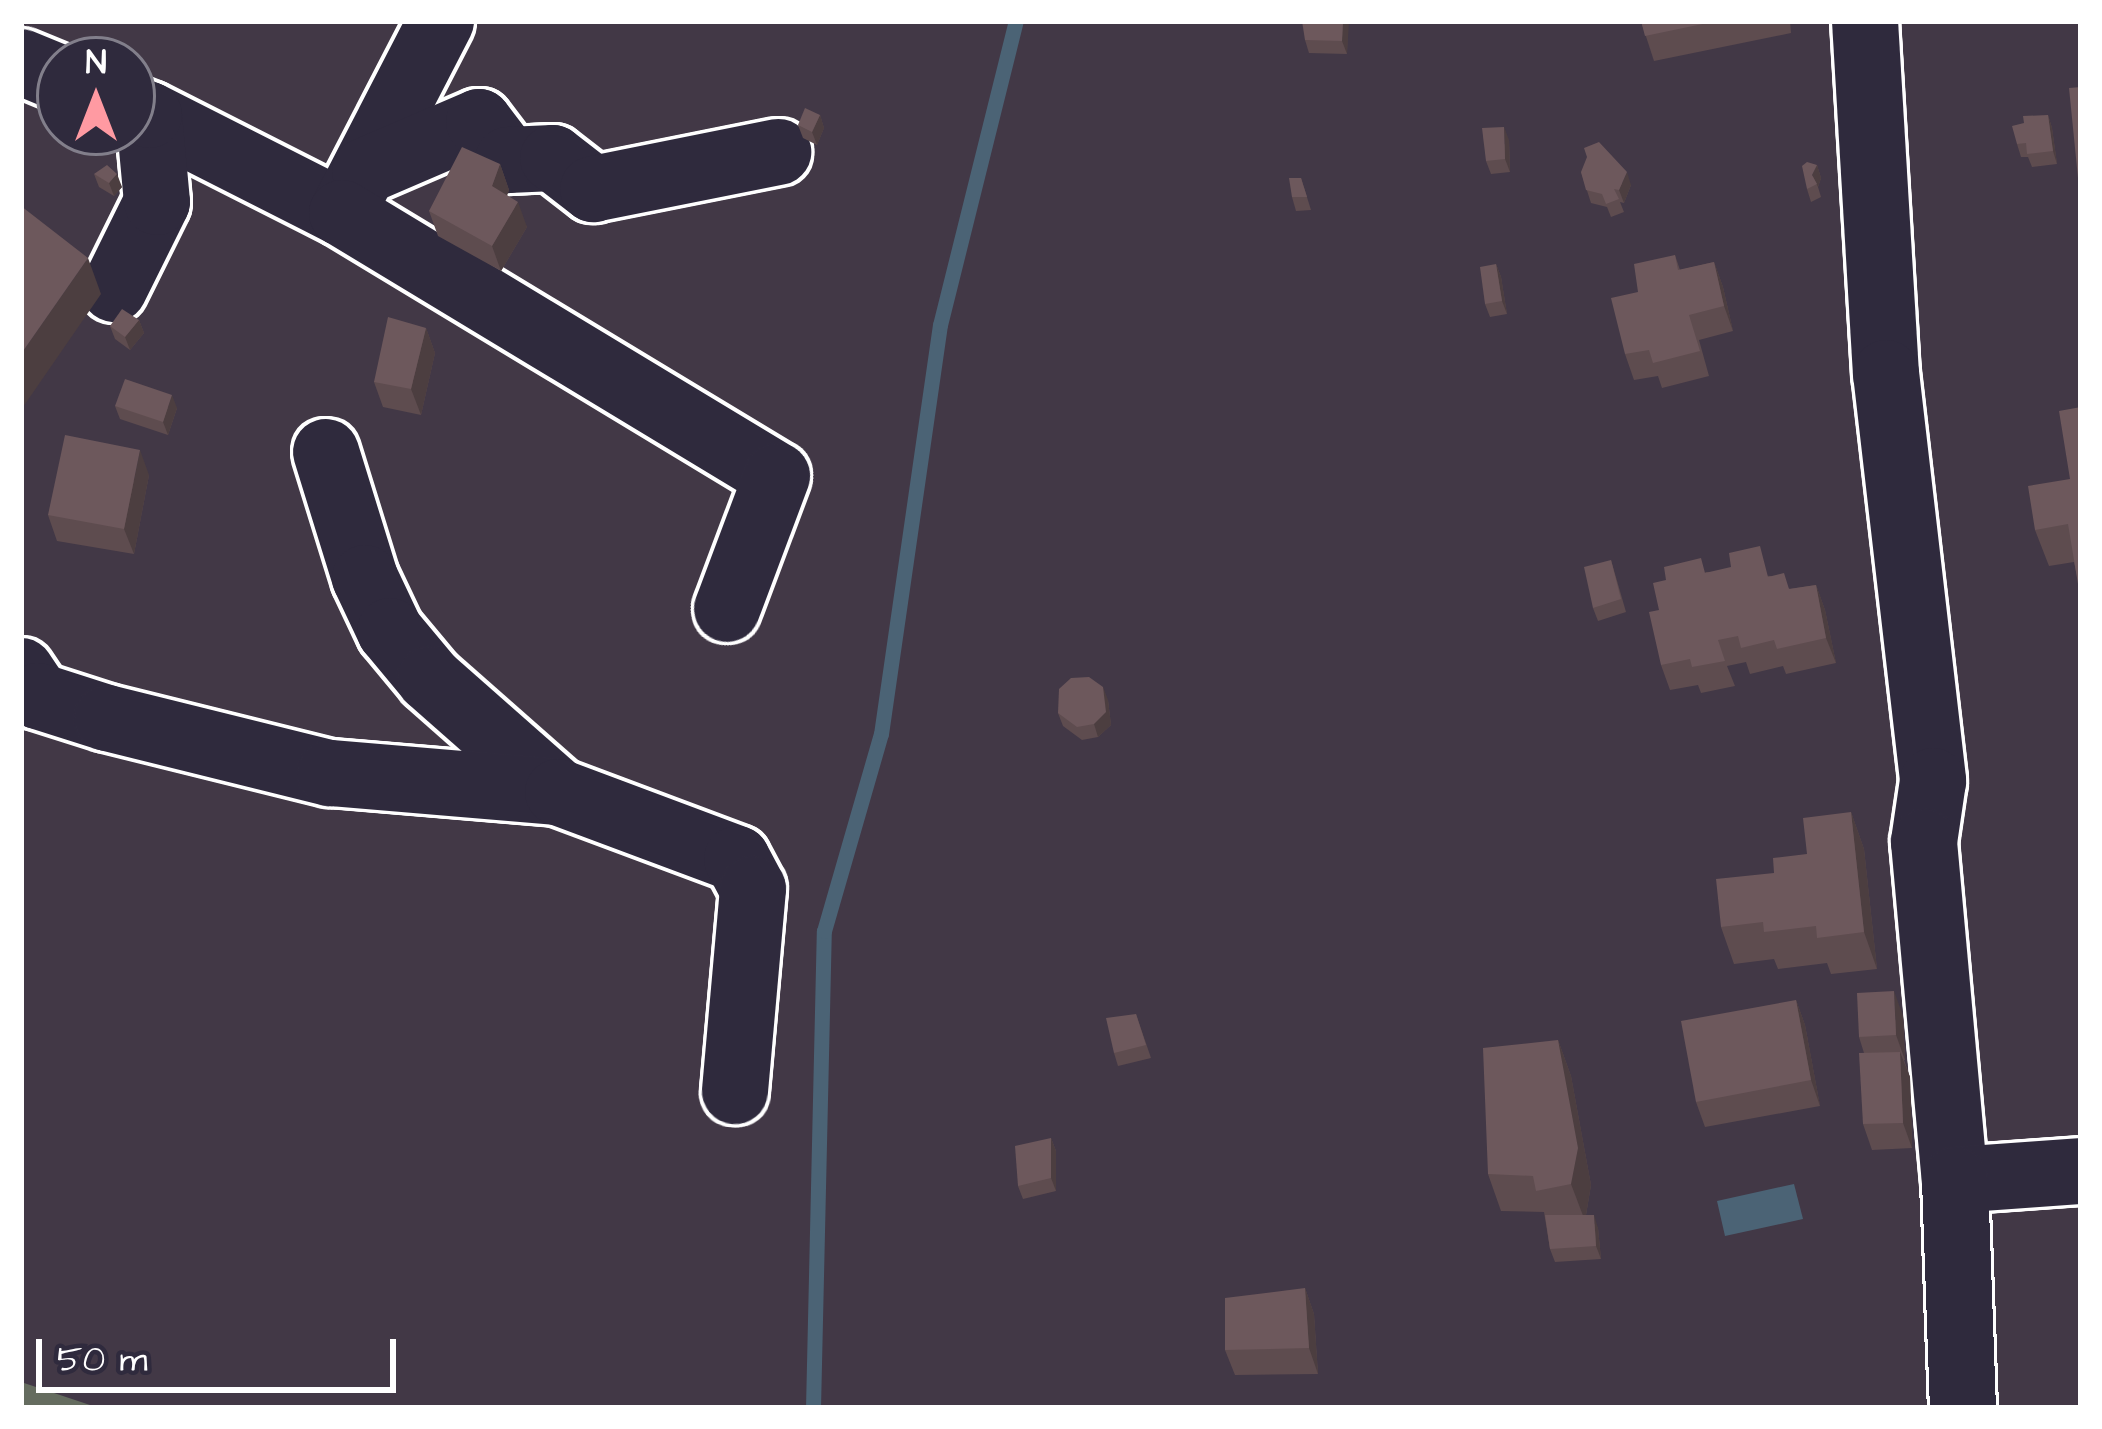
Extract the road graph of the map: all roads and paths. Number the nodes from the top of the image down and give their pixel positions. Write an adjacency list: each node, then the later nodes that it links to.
1 (441, 21): 6 (street)
2 (1865, 21): 14 (street)
3 (156, 117): 6 (street)
4 (778, 152): 6 (street)
5 (149, 156): 7 (street)
6 (353, 192): 9 (street)
7 (114, 290)
8 (326, 452): 11 (street)
9 (727, 609)
10 (26, 686): 11 (street)
11 (558, 793): 12 (street)
12 (735, 1090)
13 (2081, 1171): 14 (street)
14 (1955, 1180): 15 (street)
15 (1963, 1408)

